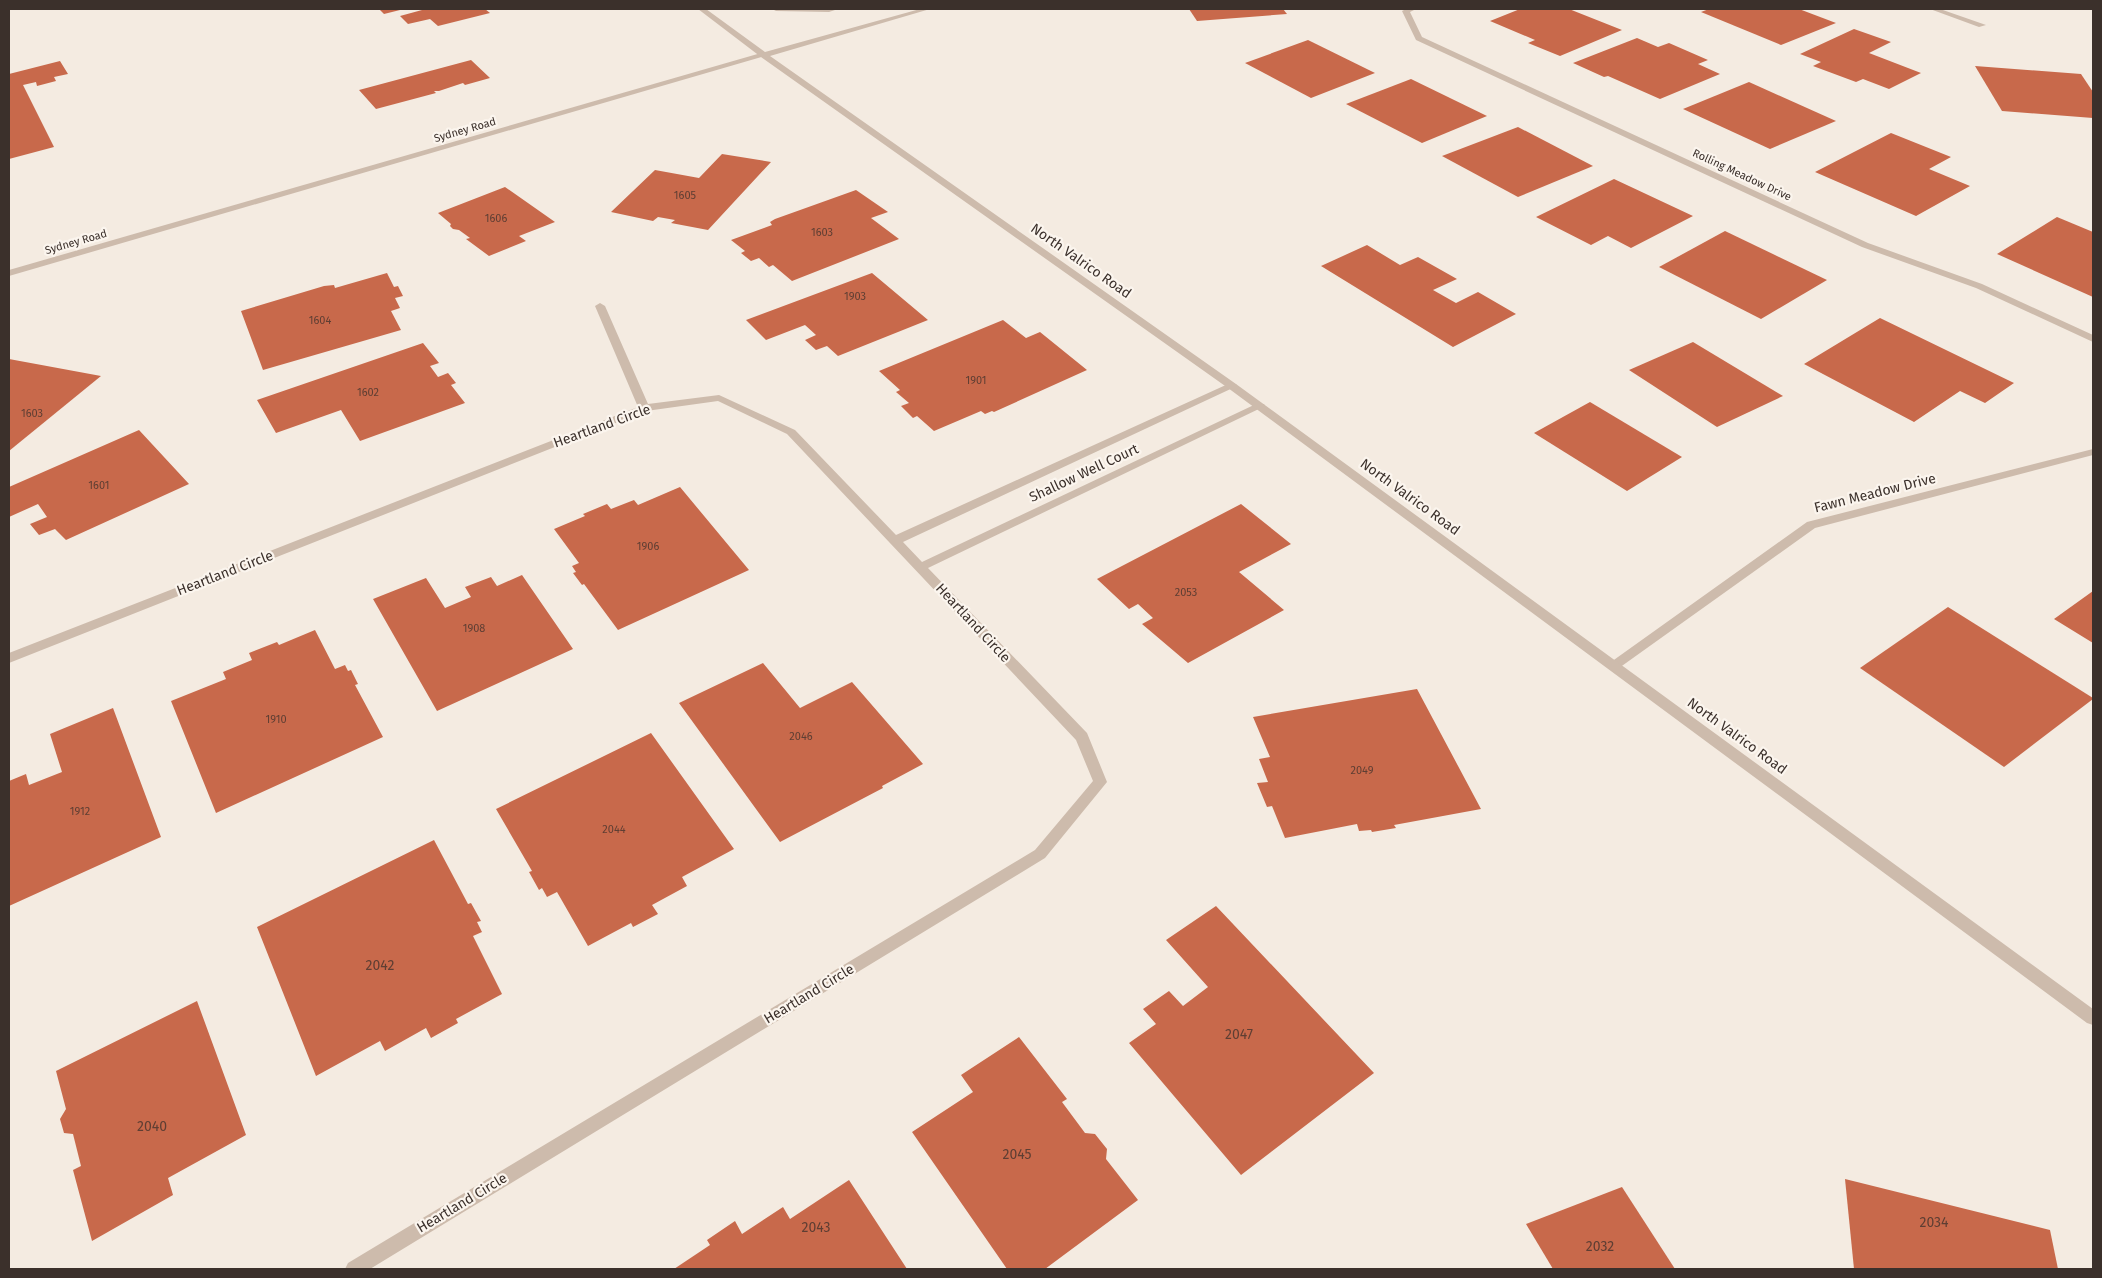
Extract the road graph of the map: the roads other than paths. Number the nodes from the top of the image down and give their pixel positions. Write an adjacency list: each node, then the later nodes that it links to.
1 (702, 9): 8 (street, North Valrico Road)
2 (776, 9): 3 (street)
3 (834, 9)
4 (927, 9): 8 (street, Sydney Road)
5 (1412, 9): 11 (street, Rolling Meadow Drive)
6 (1934, 9): 7 (street)
7 (1982, 25)
8 (764, 55): 9 (street, Sydney Road); 12 (street, North Valrico Road)
9 (9, 273)
10 (600, 306): 14 (street)
11 (2093, 339)
12 (1232, 386): 13 (street, North Valrico Road); 16 (street, Shallow Well Court)
13 (1260, 406): 17 (street, Shallow Well Court); 19 (street, North Valrico Road)
14 (644, 408): 16 (street, Heartland Circle); 18 (street, Heartland Circle)
15 (2093, 452): 19 (street, Fawn Meadow Drive)
16 (894, 541): 17 (street, Heartland Circle)
17 (921, 567): 21 (street, Heartland Circle)
18 (9, 658)
19 (1615, 665): 20 (street, North Valrico Road)
20 (2093, 1018)
21 (354, 1269)

